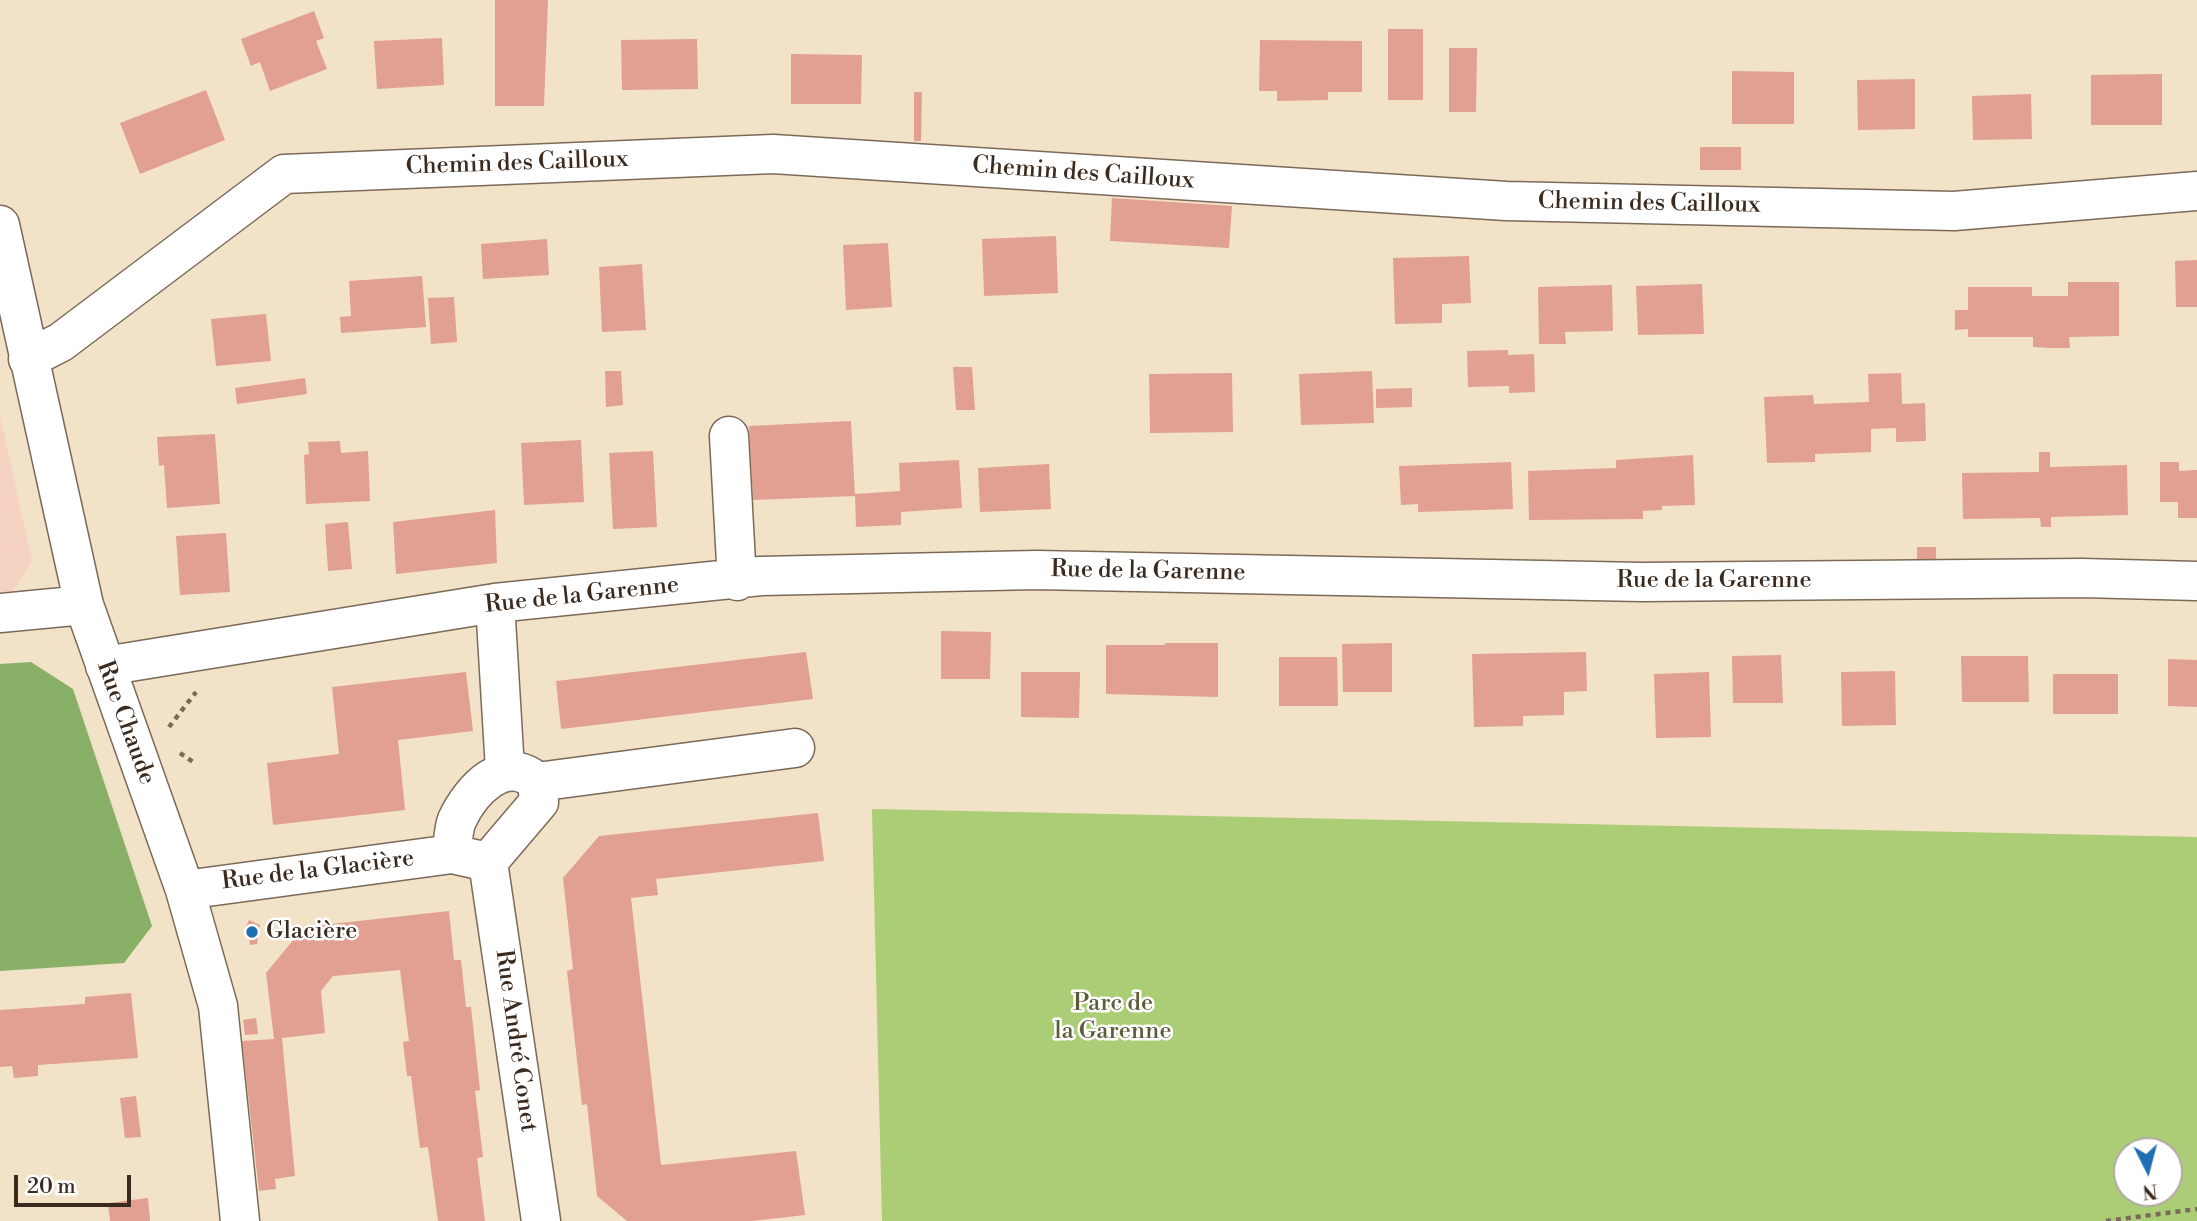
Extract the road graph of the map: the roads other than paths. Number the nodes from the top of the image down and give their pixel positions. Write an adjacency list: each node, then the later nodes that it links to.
1 (2197, 191): 3 (street, Chemin des Cailloux)
2 (0, 225): 3 (street, Rue Chaude)
3 (28, 359): 8 (street, Rue Chaude)
4 (729, 436): 5 (street)
5 (737, 580): 6 (street, Rue de la Garenne); 7 (street, Rue de la Garenne)
6 (2197, 581)
7 (495, 603): 10 (street, Rue de la Garenne); 12 (street)
8 (84, 605): 9 (street); 10 (street, Rue Chaude)
9 (0, 613)
10 (105, 666): 15 (street, Rue Chaude)
11 (795, 748): 12 (street)
12 (521, 776): 13 (street); 14 (street)
13 (452, 854): 14 (street, Rue de la Glacière); 15 (street, Rue de la Glacière)
14 (488, 862): 17 (street, Rue André Conet)
15 (185, 890): 16 (street, Rue Chaude)
16 (240, 1221)
17 (541, 1221)

